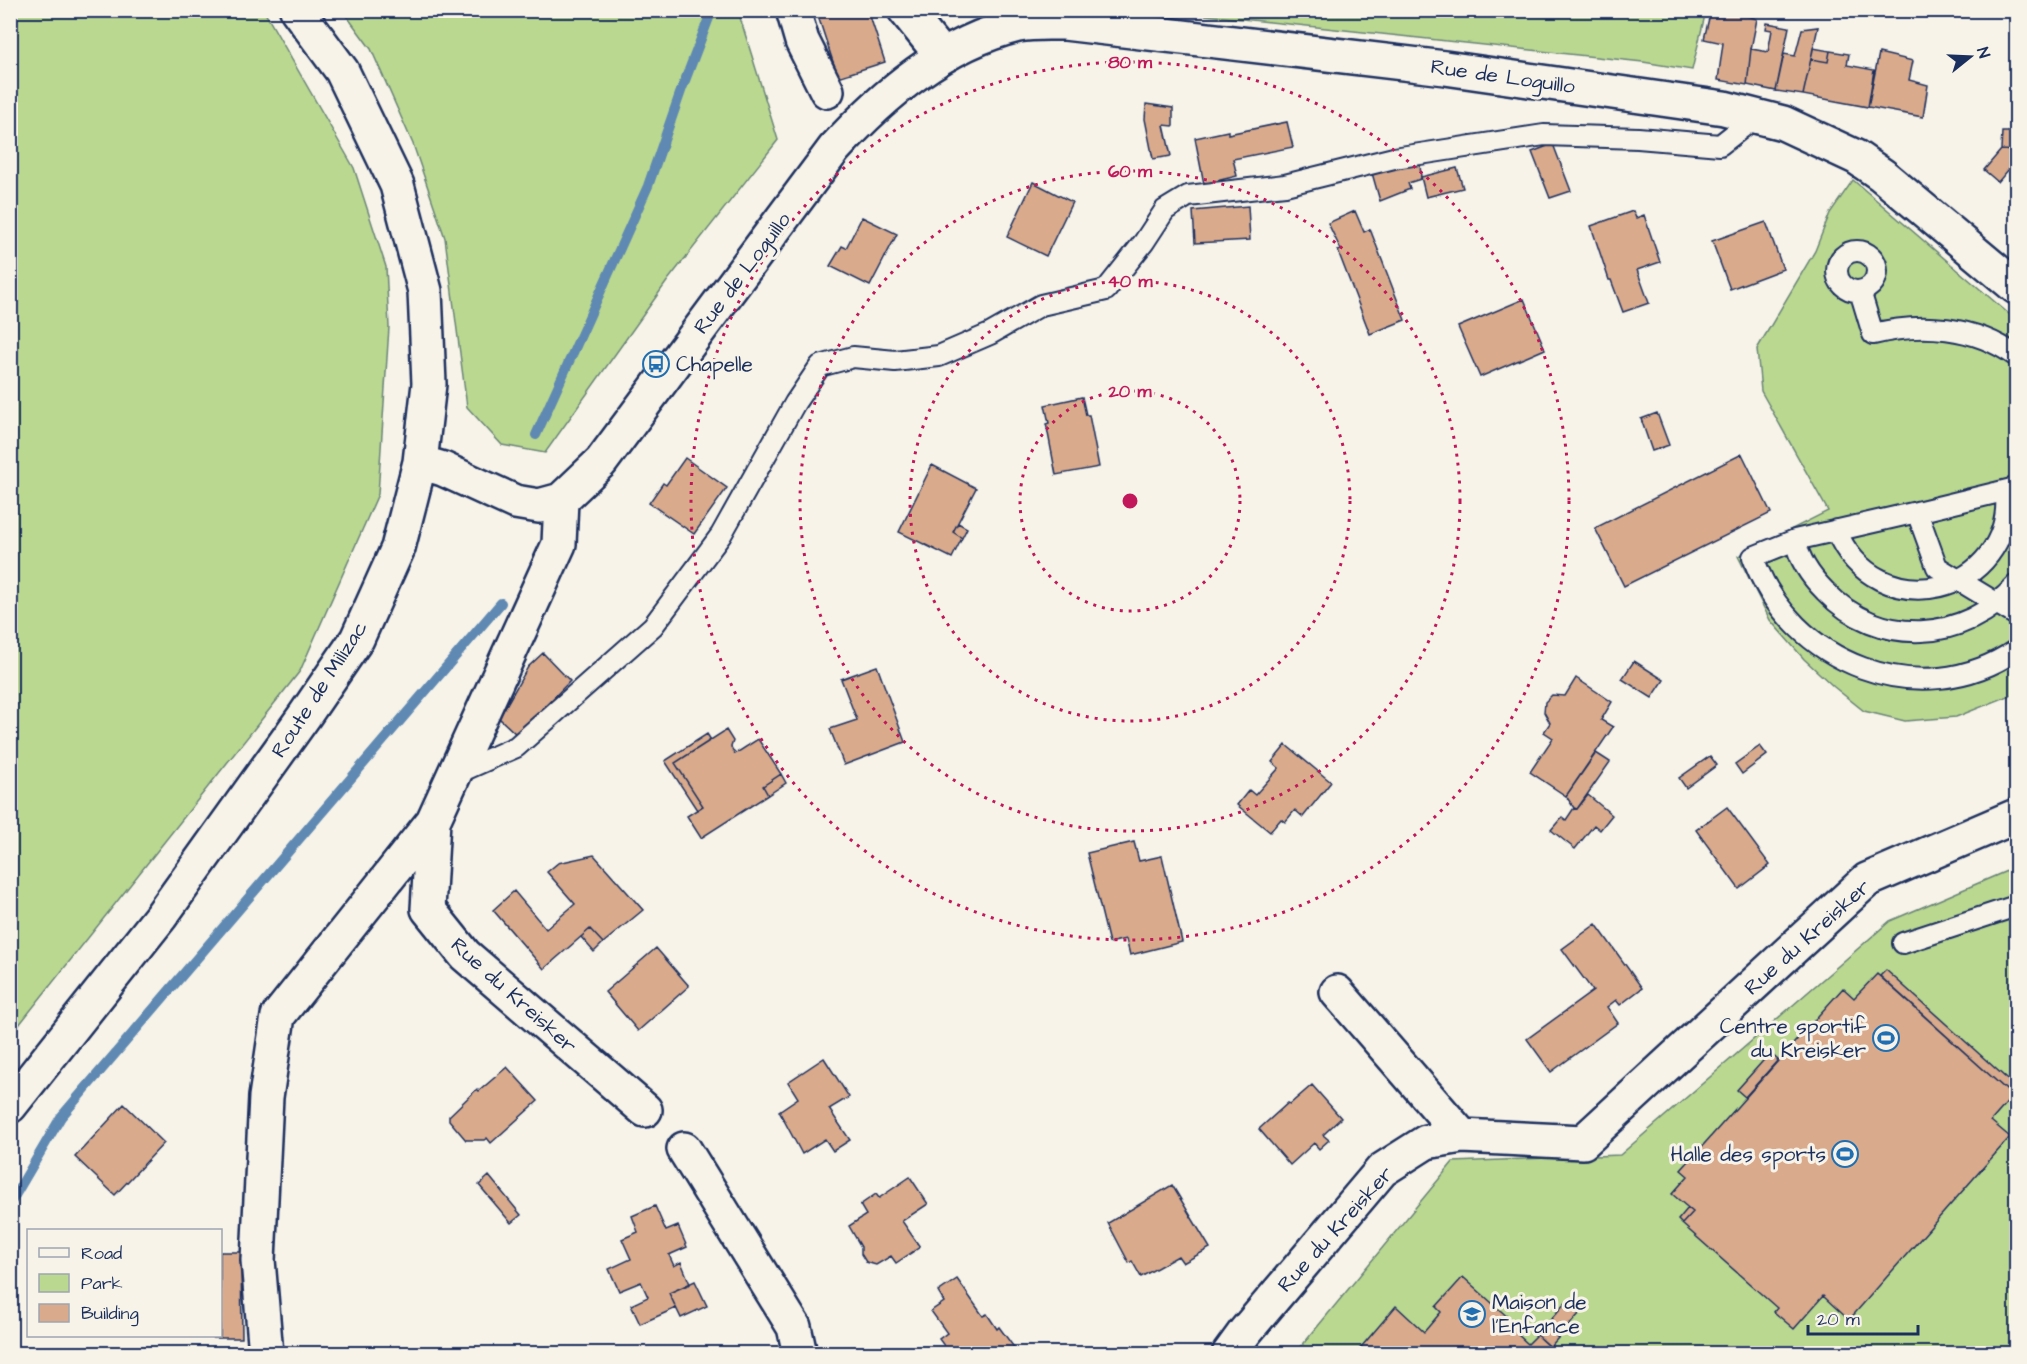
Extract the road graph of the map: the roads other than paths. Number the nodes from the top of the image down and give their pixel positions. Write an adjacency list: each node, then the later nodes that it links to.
1 (297, 10): 10 (street, Route de Milizac)
2 (793, 10): 5 (street)
3 (905, 10): 4 (street)
4 (942, 56): 6 (street, Rue de Loguillo); 12 (street, Rue de Loguillo)
5 (827, 91)
6 (1757, 116): 7 (street, Rue de Loguillo); 21 (lane)
7 (2016, 287)
8 (1860, 291): 9 (lane)
9 (2016, 356)
10 (420, 462): 12 (street); 27 (street, Route de Milizac)
11 (2011, 490): 13 (lane); 16 (lane)
12 (561, 500): 21 (street)
13 (1917, 512): 14 (lane); 16 (lane)
14 (1836, 530): 15 (lane); 16 (lane)
15 (1795, 540): 18 (lane); 20 (lane)
16 (1957, 580): 18 (lane)
17 (2016, 585): 18 (lane)
18 (1998, 604): 19 (lane)
19 (2016, 615)
20 (2016, 650)
21 (455, 774): 23 (street)
22 (2016, 816): 29 (street, Rue du Kreisker)
23 (433, 821): 28 (street, Rue du Kreisker); 31 (street)
24 (2016, 904): 25 (lane)
25 (1903, 943)
26 (1337, 992): 29 (street)
27 (10, 1106)
28 (645, 1110)
29 (1462, 1136): 33 (street, Rue du Kreisker)
30 (684, 1149): 32 (street)
31 (266, 1353)
32 (800, 1353)
33 (1229, 1353)

